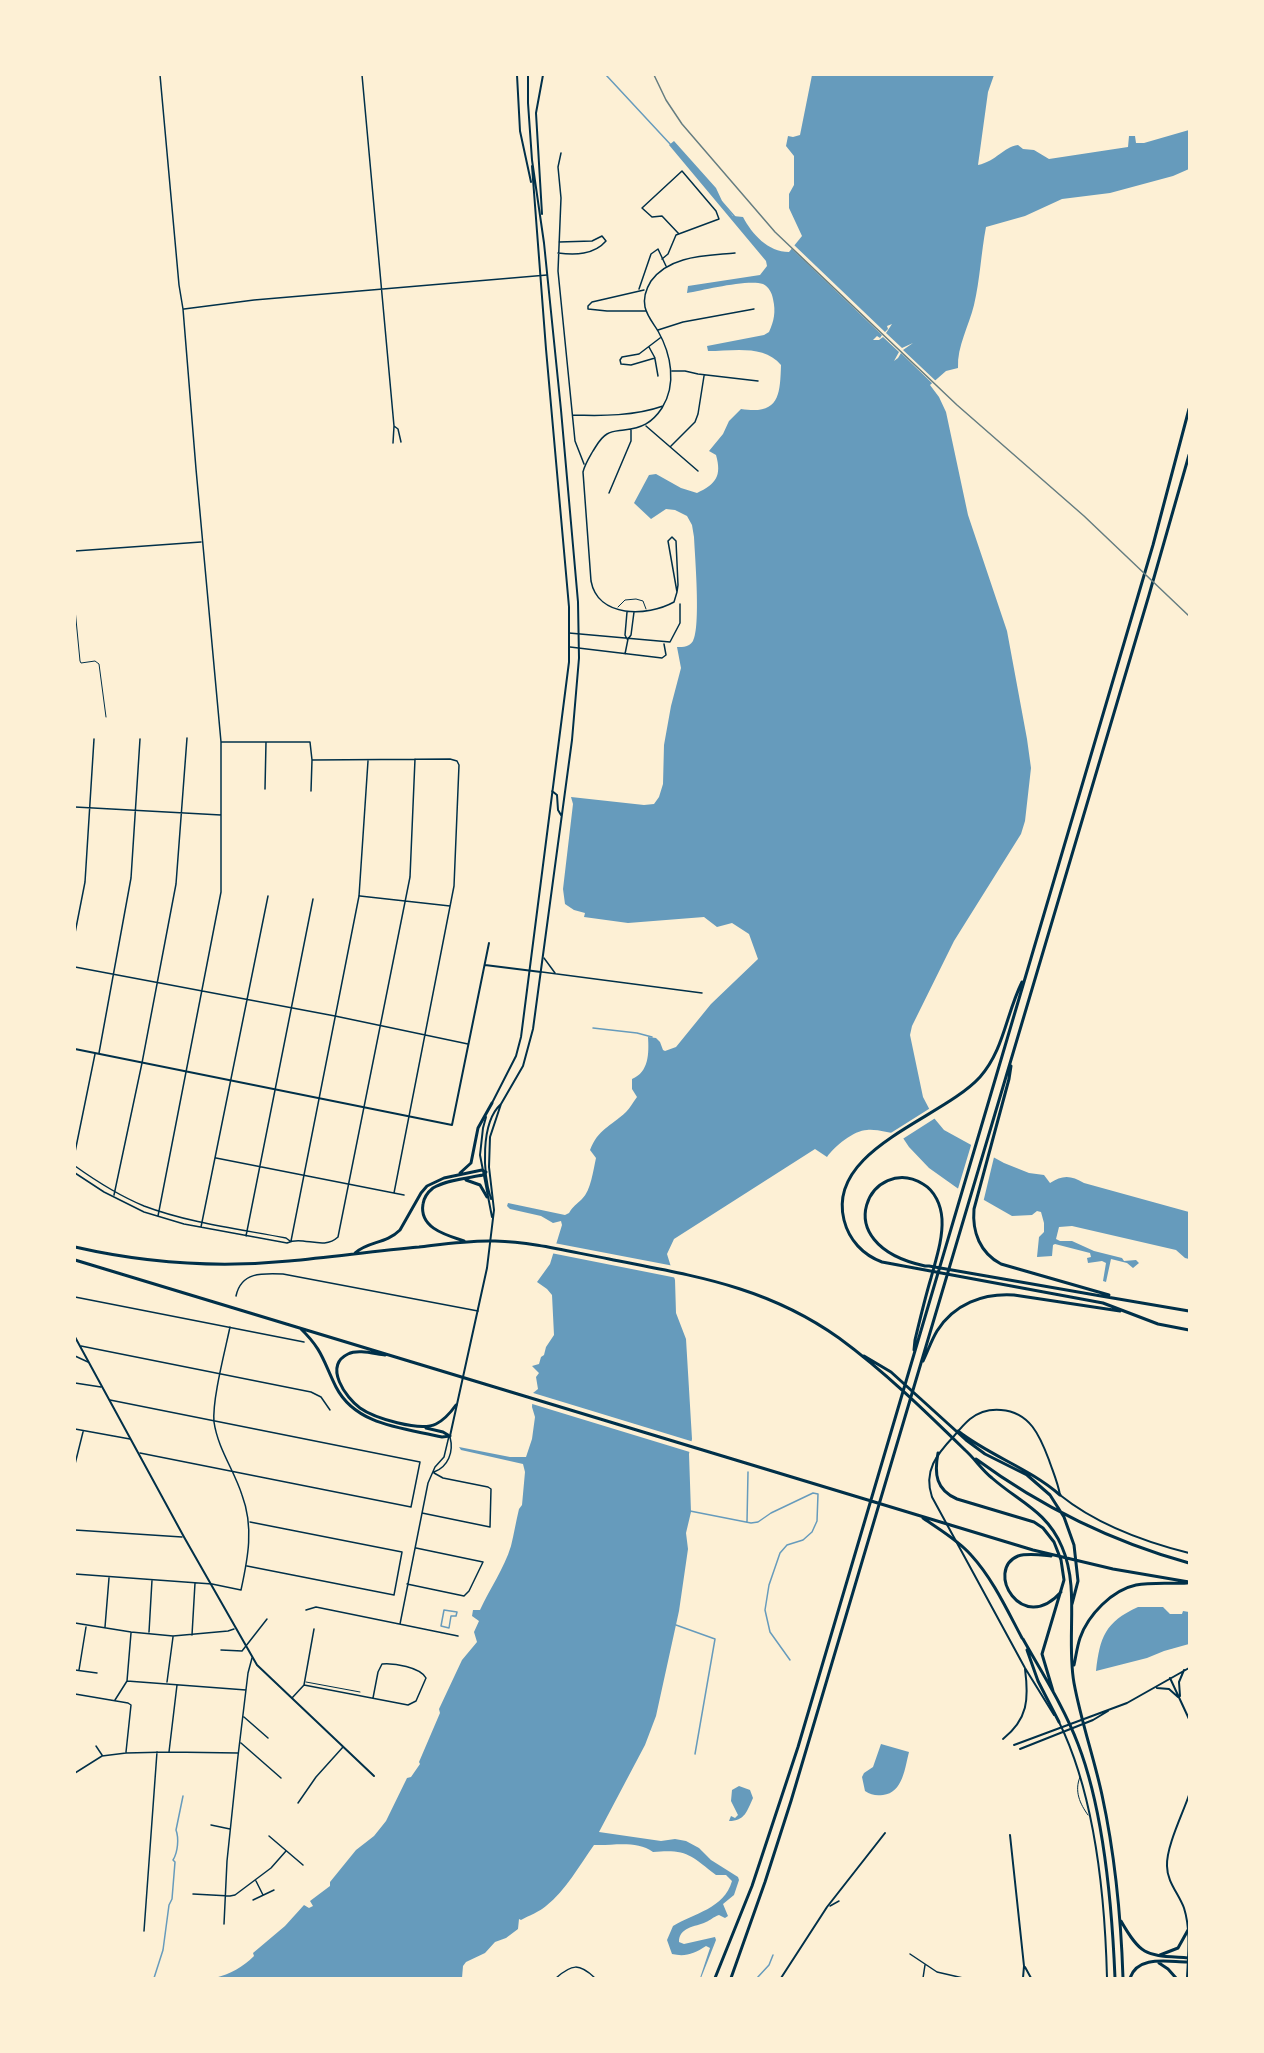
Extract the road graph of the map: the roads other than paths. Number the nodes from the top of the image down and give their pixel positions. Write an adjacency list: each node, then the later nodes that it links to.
1 (160, 75): 21 (street)
2 (362, 75): 18 (street)
3 (517, 75): 8 (street)
4 (528, 75): 7 (street)
5 (543, 75): 9 (street)
6 (561, 153): 11 (street)
7 (532, 160): 8 (street); 9 (street)
8 (533, 189): 17 (street)
9 (542, 225): 16 (street)
10 (679, 234): 10 (street); 14 (street)
11 (558, 242): 12 (street); 12 (street)
12 (557, 253): 34 (street)
13 (735, 253): 15 (street)
14 (662, 258): 15 (street); 19 (street)
15 (666, 266): 20 (street)
16 (548, 275): 17 (street); 55 (street)
17 (541, 276): 18 (street); 54 (street)
18 (382, 289): 21 (street); 36 (street)
19 (638, 290): 20 (street); 23 (street)
20 (646, 290): 23 (street)
21 (183, 309): 45 (street)
22 (754, 309): 24 (street)
23 (647, 311): 24 (street)
24 (657, 330): 25 (street)
25 (661, 337): 26 (street); 28 (street)
26 (649, 347): 27 (street); 27 (street)
27 (655, 358): 30 (street)
28 (671, 371): 29 (street); 32 (street)
29 (704, 375): 31 (street); 40 (street)
30 (658, 376)
31 (758, 381)
32 (664, 406): 34 (street); 35 (street)
33 (1189, 409): 93 (highway)
34 (573, 415): 42 (street)
35 (645, 425): 37 (street); 40 (street)
36 (394, 426): 38 (street); 39 (street)
37 (631, 429): 42 (street); 44 (street)
38 (401, 442)
39 (393, 443)
40 (671, 447): 43 (street)
41 (1189, 455): 114 (highway)
42 (585, 465): 50 (street)
43 (698, 471)
44 (609, 493)
45 (202, 542): 46 (street); 66 (street)
46 (75, 551)
47 (677, 592): 47 (street); 53 (street)
48 (680, 604): 57 (street)
49 (75, 609): 61 (lane)
50 (617, 609): 51 (street); 53 (lane)
51 (627, 612): 52 (street); 56 (street)
52 (634, 612): 53 (street); 56 (street)
53 (646, 612)
54 (569, 633): 55 (street); 58 (street)
55 (578, 633): 56 (street); 59 (street)
56 (628, 639): 57 (street); 60 (street)
57 (664, 643): 60 (street)
58 (570, 646): 59 (street); 72 (street)
59 (579, 647): 60 (street); 78 (street)
60 (625, 655)
61 (106, 717)
62 (187, 738): 76 (street)
63 (94, 739): 74 (street)
64 (140, 739): 75 (street)
65 (266, 741): 66 (street); 68 (street); 70 (street)
66 (221, 742): 77 (street)
67 (415, 759): 69 (street); 82 (street); 83 (street)
68 (312, 760): 69 (street); 71 (street)
69 (368, 760): 80 (street)
70 (265, 789)
71 (310, 791)
72 (552, 791): 78 (street); 89 (street)
73 (75, 807): 74 (street)
74 (90, 808): 75 (street); 84 (street)
75 (136, 810): 76 (street); 91 (street)
76 (181, 813): 77 (street); 94 (street)
77 (222, 815): 95 (street)
78 (561, 815): 86 (street)
79 (268, 896): 97 (street)
80 (359, 896): 82 (street); 99 (street)
81 (313, 898): 98 (street)
82 (405, 900): 83 (street); 100 (street)
83 (450, 906): 101 (street)
84 (75, 933)
85 (489, 943): 87 (street)
86 (543, 956): 90 (street); 92 (street)
87 (484, 965): 89 (street); 102 (street)
88 (75, 967): 91 (street)
89 (529, 971): 90 (street); 110 (street)
90 (541, 972): 92 (street); 111 (street)
91 (114, 974): 94 (street); 104 (street)
92 (556, 974): 96 (street)
93 (1026, 976): 154 (highway); 164 (highway)
94 (158, 983): 95 (street); 105 (street)
95 (202, 990): 97 (street); 106 (street)
96 (702, 993)
97 (246, 999): 98 (street); 107 (street)
98 (290, 1008): 99 (street); 108 (street)
99 (334, 1016): 100 (street); 109 (street)
100 (380, 1027): 101 (street); 112 (street)
101 (425, 1035): 102 (street); 113 (street)
102 (469, 1044): 113 (street)
103 (75, 1049): 104 (street)
104 (97, 1054): 105 (street); 115 (street)
105 (142, 1063): 106 (street); 125 (street)
106 (186, 1071): 107 (street); 133 (street)
107 (230, 1080): 108 (street); 116 (street)
108 (275, 1089): 109 (street); 118 (street)
109 (319, 1098): 112 (street); 121 (street)
110 (492, 1103): 119 (street); 122 (highway)
111 (501, 1104): 119 (street); 130 (street)
112 (364, 1107): 113 (street); 124 (street)
113 (408, 1116): 126 (street)
114 (993, 1128): 151 (highway); 166 (highway)
115 (75, 1152)
116 (216, 1157): 118 (street); 138 (street)
117 (75, 1166): 125 (street)
118 (260, 1166): 121 (street); 141 (street)
119 (483, 1172): 122 (highway); 123 (highway); 129 (street); 130 (street)
120 (75, 1173): 128 (street)
121 (305, 1175): 124 (street); 144 (street)
122 (456, 1176): 147 (highway)
123 (459, 1181): 129 (highway); 145 (highway)
124 (348, 1184): 126 (street); 144 (street)
125 (116, 1192): 128 (street); 131 (street)
126 (394, 1193): 127 (street)
127 (404, 1195)
128 (113, 1197): 132 (street)
129 (487, 1197): 136 (street)
130 (492, 1201): 136 (street)
131 (138, 1203): 132 (street); 133 (street)
132 (136, 1208): 134 (street)
133 (159, 1211): 134 (street); 135 (street)
134 (158, 1216): 137 (street)
135 (179, 1217): 137 (street); 138 (street)
136 (492, 1217): 152 (street)
137 (178, 1222): 140 (street)
138 (203, 1222): 139 (street); 140 (street)
139 (225, 1226): 141 (street); 142 (street)
140 (201, 1227): 142 (street)
141 (248, 1230): 143 (street); 144 (street)
142 (224, 1231): 143 (street)
143 (246, 1236): 144 (street)
144 (291, 1241)
145 (468, 1241): 147 (highway); 161 (highway)
146 (75, 1247): 147 (highway)
147 (355, 1254)
148 (75, 1260): 155 (highway)
149 (236, 1296): 152 (street)
150 (75, 1297): 156 (street)
151 (1117, 1298): 153 (highway); 164 (highway)
152 (478, 1311): 171 (street)
153 (1189, 1311)
154 (1126, 1312): 157 (highway); 166 (highway)
155 (298, 1326): 162 (highway); 178 (highway)
156 (230, 1327): 159 (street); 167 (street)
157 (1189, 1330)
158 (75, 1337): 160 (street)
159 (304, 1342)
160 (80, 1346): 165 (street); 167 (street)
161 (852, 1348): 174 (highway); 182 (highway)
162 (391, 1355): 175 (highway); 188 (highway)
163 (75, 1356): 165 (street)
164 (913, 1358): 296 (highway)
165 (89, 1362): 169 (street)
166 (919, 1368): 297 (highway)
167 (220, 1374): 172 (street); 173 (street)
168 (75, 1383): 169 (street)
169 (103, 1386): 170 (street)
170 (110, 1400): 173 (street); 179 (street)
171 (456, 1405): 175 (highway); 178 (street)
172 (330, 1410)
173 (214, 1420): 184 (street); 184 (street)
174 (949, 1424): 186 (highway); 206 (highway)
175 (415, 1426): 178 (highway)
176 (75, 1429): 177 (street)
177 (83, 1431): 179 (street); 183 (street)
178 (450, 1436): 185 (street); 185 (street)
179 (131, 1439): 181 (street)
180 (940, 1451): 186 (street); 204 (highway); 223 (street)
181 (139, 1453): 184 (street); 191 (street)
182 (969, 1453): 195 (highway); 206 (highway)
183 (75, 1464)
184 (231, 1472): 189 (street)
185 (433, 1473): 187 (street); 187 (street)
186 (1060, 1495): 193 (street)
187 (422, 1513): 192 (street)
188 (919, 1515): 194 (highway); 219 (highway)
189 (249, 1522): 196 (street); 196 (street)
190 (75, 1530): 191 (street)
191 (184, 1537): 202 (street)
192 (415, 1548): 203 (street); 203 (street)
193 (1189, 1553)
194 (1056, 1556): 201 (highway); 204 (highway)
195 (1189, 1563)
196 (247, 1566): 202 (street)
197 (75, 1574): 198 (street)
198 (109, 1577): 199 (street); 211 (street)
199 (152, 1579): 200 (street); 215 (street)
200 (195, 1582): 202 (street); 216 (street)
201 (1189, 1582): 227 (highway)
202 (212, 1584): 212 (street)
203 (407, 1584): 209 (street)
204 (1062, 1591): 239 (highway)
205 (306, 1610): 209 (street)
206 (1071, 1612): 227 (highway)
207 (267, 1619): 220 (street)
208 (75, 1623): 210 (street)
209 (400, 1624): 218 (street)
210 (86, 1625): 211 (street); 226 (street)
211 (105, 1628): 214 (street)
212 (236, 1628): 216 (street); 220 (street)
213 (314, 1629): 232 (street)
214 (131, 1632): 215 (street); 231 (street)
215 (149, 1634): 217 (street)
216 (192, 1635): 217 (street)
217 (173, 1636): 233 (street)
218 (458, 1636)
219 (1023, 1639): 239 (highway); 247 (highway)
220 (247, 1647): 221 (street); 222 (street)
221 (221, 1650)
222 (253, 1657): 236 (street); 240 (street)
223 (1025, 1668): 247 (street); 249 (street)
224 (1189, 1668): 228 (street)
225 (75, 1670): 226 (street)
226 (79, 1670): 229 (street)
227 (1072, 1670): 284 (highway)
228 (1184, 1670): 230 (street); 242 (street)
229 (98, 1673)
230 (1170, 1678): 235 (street); 242 (street)
231 (127, 1681): 233 (street); 243 (street)
232 (304, 1683): 237 (lane); 240 (street); 241 (street)
233 (167, 1684): 234 (street)
234 (177, 1684): 236 (street); 256 (street)
235 (1154, 1688): 242 (street); 244 (street)
236 (246, 1690): 245 (street)
237 (360, 1692)
238 (75, 1694): 243 (street)
239 (1054, 1696): 304 (highway)
240 (291, 1698): 253 (street)
241 (373, 1698): 241 (street)
242 (1180, 1699): 246 (street)
243 (115, 1701): 257 (street)
244 (1113, 1708): 251 (street); 254 (street)
245 (243, 1716): 248 (street); 250 (street)
246 (1189, 1719)
247 (1059, 1722): 262 (street)
248 (268, 1738)
249 (1003, 1739)
250 (241, 1743): 258 (street); 263 (street)
251 (1014, 1745)
252 (96, 1746): 259 (street)
253 (343, 1747): 261 (street); 267 (street)
254 (1020, 1749)
255 (158, 1752): 256 (street); 257 (street); 287 (street)
256 (169, 1752): 258 (street)
257 (126, 1753): 259 (street)
258 (238, 1753): 270 (street)
259 (102, 1756): 260 (street)
260 (75, 1773)
261 (374, 1776)
262 (1080, 1776): 264 (lane); 268 (street)
263 (281, 1778)
264 (1078, 1791): 265 (lane); 268 (lane)
265 (1074, 1792)
266 (1189, 1795): 286 (street)
267 (298, 1803)
268 (1089, 1816): 303 (street)
269 (211, 1825): 270 (street)
270 (231, 1829): 279 (street)
271 (887, 1834): 283 (street)
272 (1010, 1835): 293 (street)
273 (269, 1836): 274 (street)
274 (286, 1851): 275 (street); 276 (street)
275 (303, 1865)
276 (255, 1880): 279 (street); 280 (street)
277 (274, 1890): 280 (street)
278 (193, 1894): 279 (street)
279 (226, 1895): 285 (street)
280 (264, 1895): 281 (street)
281 (253, 1900)
282 (839, 1901): 283 (street)
283 (827, 1907): 298 (street)
284 (1120, 1919): 289 (highway); 305 (highway)
285 (224, 1924)
286 (1188, 1930): 289 (highway); 290 (street)
287 (144, 1931)
288 (910, 1954): 292 (street)
289 (1159, 1955): 290 (highway)
290 (1187, 1960): 291 (highway); 308 (street)
291 (1157, 1962): 306 (highway); 307 (highway)
292 (925, 1964): 299 (street); 300 (street)
293 (1024, 1966): 301 (street); 302 (street)
294 (556, 1978): 295 (street)
295 (595, 1978)
296 (715, 1978)
297 (731, 1978)
298 (781, 1978)
299 (922, 1978)
300 (963, 1978)
301 (1023, 1978)
302 (1031, 1978)
303 (1107, 1978)
304 (1115, 1978)
305 (1123, 1978)
306 (1130, 1978)
307 (1176, 1978)
308 (1187, 1978)

